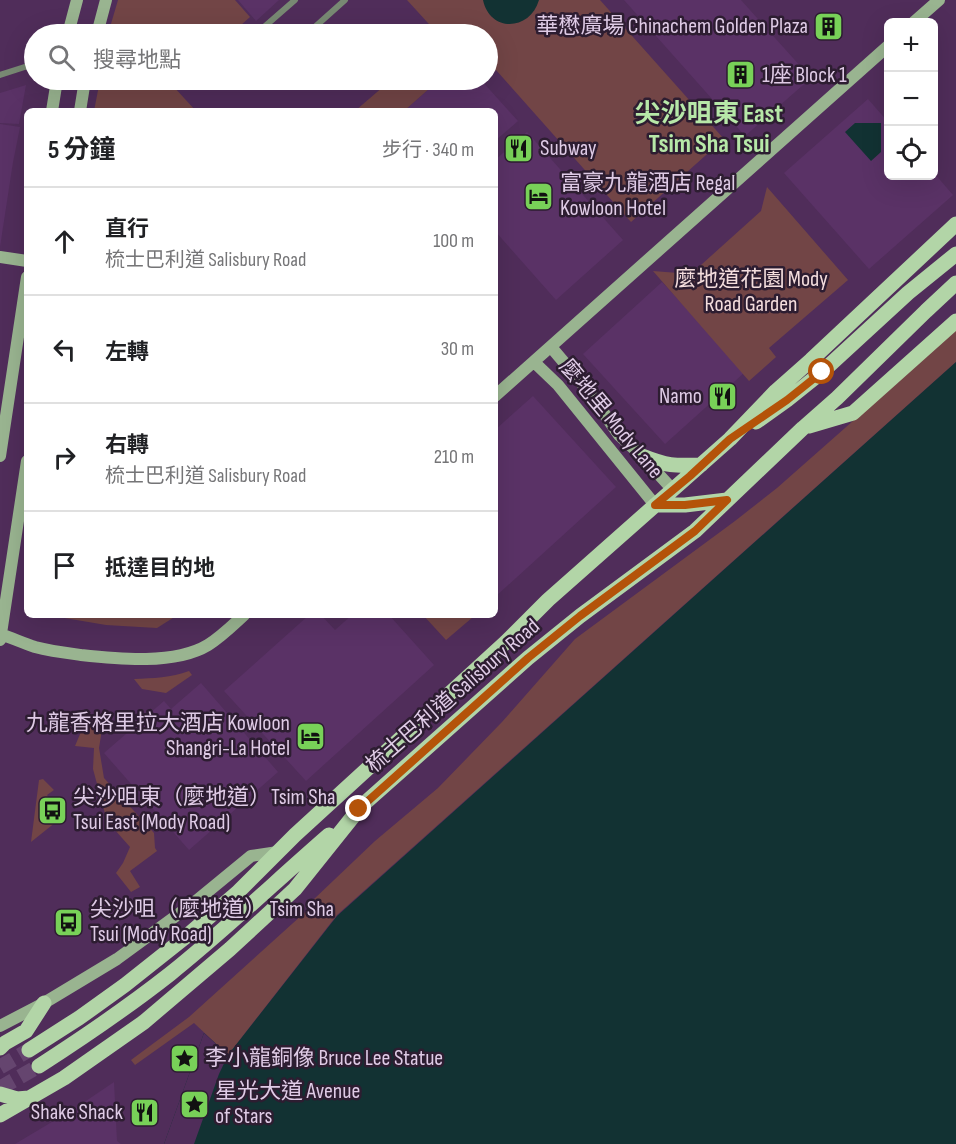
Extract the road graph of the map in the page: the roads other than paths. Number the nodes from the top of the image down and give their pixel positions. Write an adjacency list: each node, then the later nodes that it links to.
1 (77, 0): 7 (street)
2 (106, 0): 8 (street)
3 (295, 0): 9 (street)
4 (345, 0): 10 (street)
5 (939, 0): 6 (street)
6 (919, 18)
7 (71, 24)
8 (100, 24)
9 (267, 24)
10 (318, 24)
11 (884, 50): 25 (street)
12 (24, 67): 13 (street)
13 (0, 75)
14 (55, 90): 16 (street)
15 (84, 90): 17 (street)
16 (52, 108)
17 (81, 108)
18 (956, 224): 30 (main road, 梳士巴利道 Salisbury Road)
19 (956, 254): 30 (main road, 梳士巴利道 Salisbury Road)
20 (0, 257): 21 (street)
21 (24, 261)
22 (956, 283): 29 (main road, 梳士巴利道 Salisbury Road)
23 (24, 295): 28 (street)
24 (956, 321): 29 (main road, 梳士巴利道 Salisbury Road)
25 (551, 347): 26 (street); 32 (street, 麼地里 Mody Lane)
26 (534, 362): 27 (street); 37 (street, 麼地里 Mody Lane)
27 (498, 393)
28 (2, 423): 31 (street)
29 (803, 428): 36 (main road, 梳士巴利道 Salisbury Road)
30 (730, 439): 33 (main road, 梳士巴利道 Salisbury Road)
31 (0, 456)
32 (642, 456): 33 (main road); 35 (street, 麼地里 Mody Lane)
33 (701, 465): 35 (main road, 梳士巴利道 Salisbury Road)
34 (24, 480): 39 (street)
35 (673, 490): 37 (main road, 梳士巴利道 Salisbury Road)
36 (727, 500): 37 (main road); 40 (main road, 梳士巴利道 Salisbury Road)
37 (655, 505): 41 (main road, 梳士巴利道 Salisbury Road)
38 (240, 618): 39 (street)
39 (0, 636)
40 (359, 809): 46 (main road); 48 (main road, 梳士巴利道 Salisbury Road)
41 (278, 852): 42 (street); 45 (main road, 梳士巴利道 Salisbury Road)
42 (44, 1003): 43 (street); 44 (main road)
43 (0, 1026)
44 (0, 1048)
45 (29, 1050)
46 (39, 1066)
47 (0, 1094): 48 (main road)
48 (30, 1098): 49 (main road, 梳士巴利道 Salisbury Road)
49 (0, 1115)

